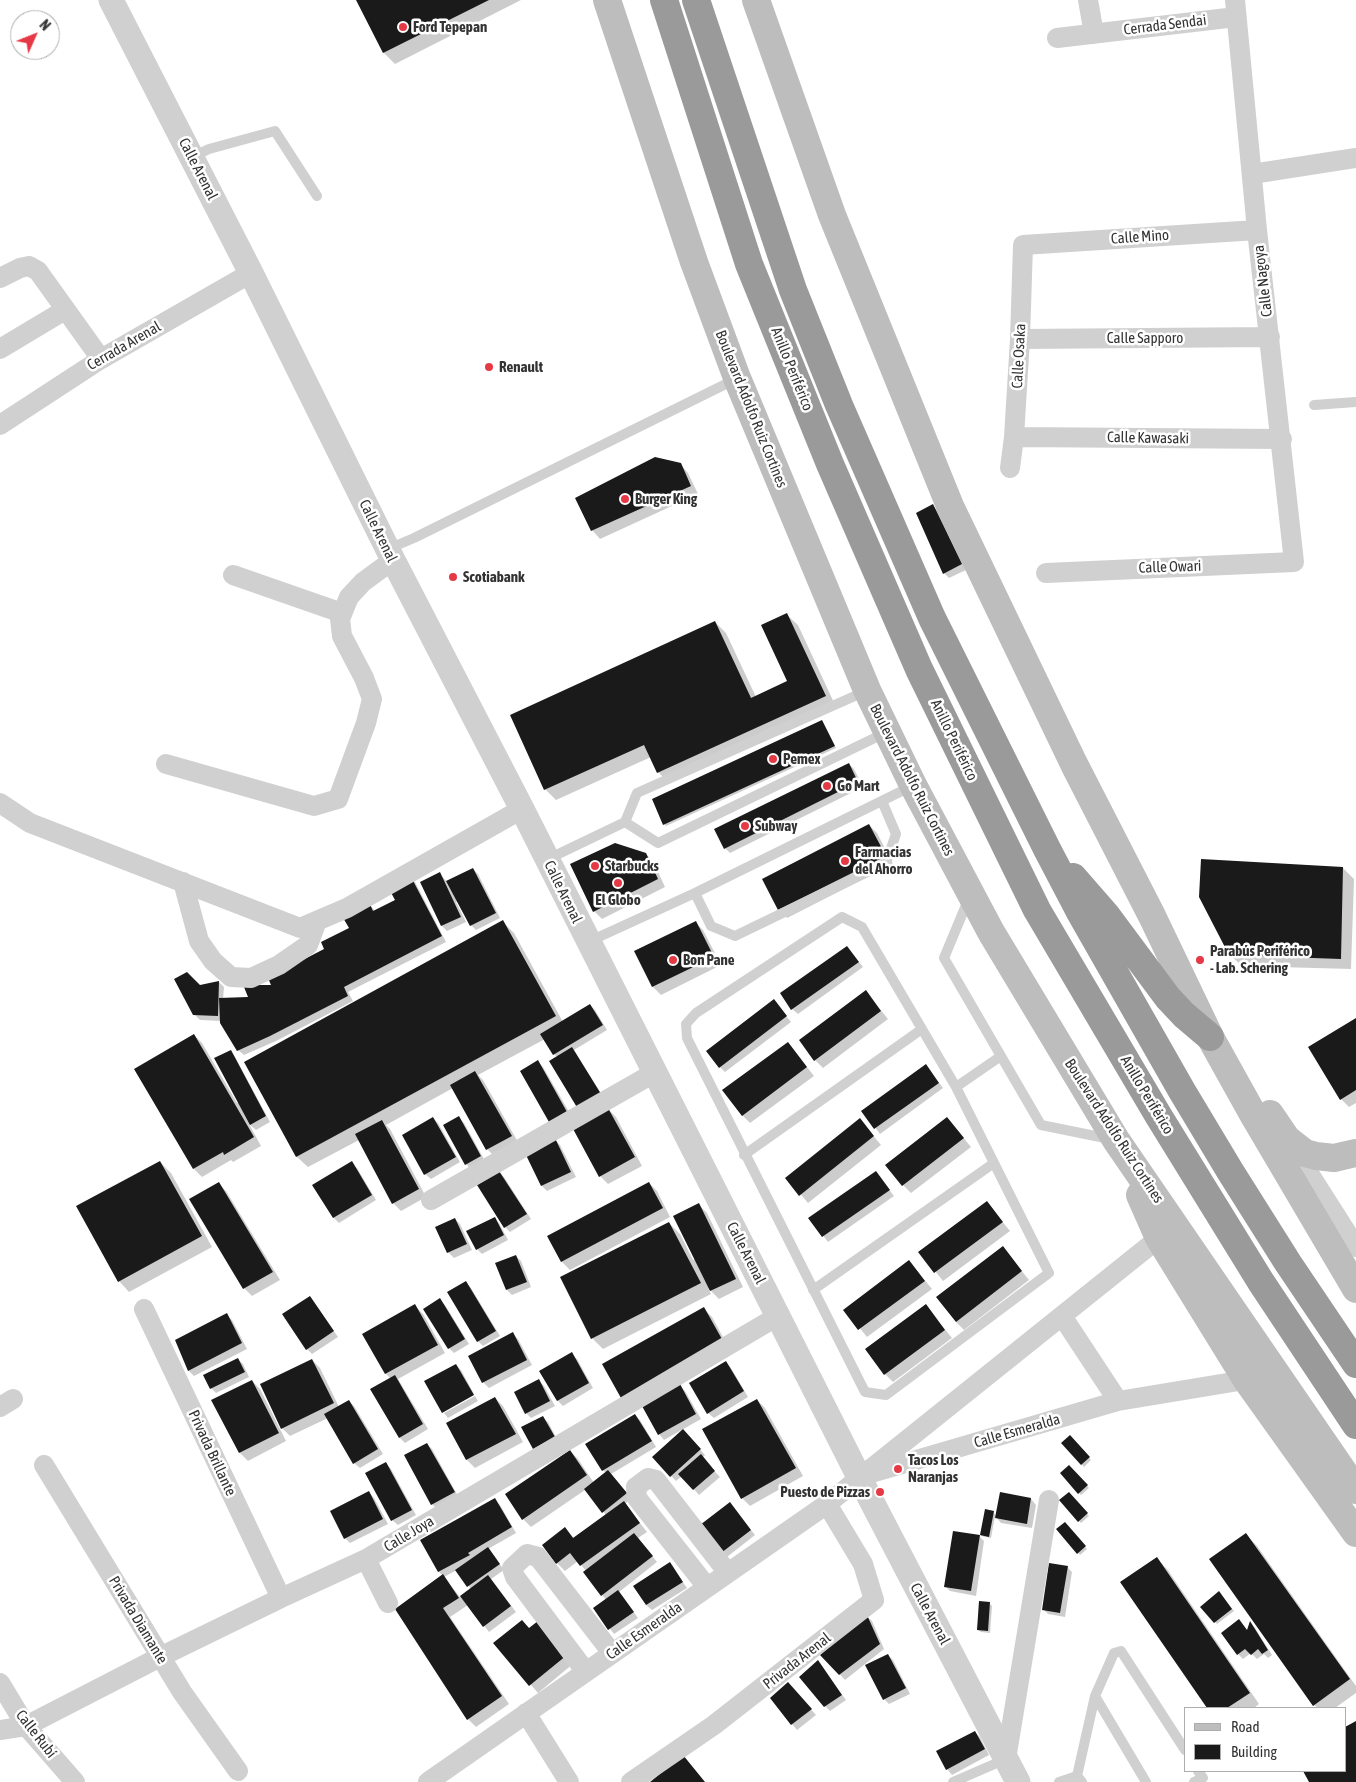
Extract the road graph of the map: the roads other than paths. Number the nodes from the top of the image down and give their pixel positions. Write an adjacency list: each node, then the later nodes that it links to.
1 (111, 0): 10 (street, Calle Arenal)
2 (606, 0): 23 (main road, Boulevard Adolfo Ruiz Cortines)
3 (664, 0): 73 (highway, Anillo Periférico)
4 (696, 0): 43 (highway, Anillo Periférico)
5 (756, 0): 51 (main road)
6 (1088, 0): 8 (street)
7 (1235, 8): 8 (street, Cerrada Sendai); 12 (street, Calle Nagoya)
8 (1094, 34): 9 (street, Cerrada Sendai)
9 (1058, 38)
10 (192, 157): 13 (lane); 16 (street, Calle Arenal)
11 (1356, 158): 12 (street)
12 (1252, 174): 14 (street, Calle Nagoya)
13 (317, 196)
14 (1258, 230): 15 (street, Calle Mino); 19 (street, Calle Nagoya)
15 (1023, 245): 20 (street, Calle Osaka)
16 (251, 273): 22 (street, Cerrada Arenal); 30 (street, Calle Arenal)
17 (0, 278): 18 (street)
18 (64, 310): 21 (street); 22 (street)
19 (1270, 337): 20 (street, Calle Sapporo); 28 (street, Calle Nagoya)
20 (1020, 338): 27 (street, Calle Osaka)
21 (0, 349)
22 (101, 359): 26 (street, Cerrada Arenal)
23 (737, 378): 30 (lane); 35 (main road, Boulevard Adolfo Ruiz Cortines)
24 (1356, 402): 25 (lane)
25 (1314, 405)
26 (0, 425)
27 (1014, 437): 28 (street, Calle Kawasaki); 29 (street, Calle Osaka)
28 (1282, 439): 31 (street, Calle Nagoya)
29 (1010, 468)
30 (390, 555): 34 (street); 41 (street, Calle Arenal)
31 (1294, 562): 32 (street, Calle Owari)
32 (1046, 573)
33 (233, 575): 34 (street)
34 (342, 613): 37 (street)
35 (867, 690): 36 (main road, Boulevard Adolfo Ruiz Cortines); 42 (lane)
36 (888, 732): 38 (main road, Boulevard Adolfo Ruiz Cortines); 42 (lane)
37 (166, 764)
38 (913, 785): 39 (lane); 47 (main road, Boulevard Adolfo Ruiz Cortines)
39 (882, 801): 46 (lane); 46 (lane)
40 (0, 803): 45 (street)
41 (522, 809): 44 (street, Calle Arenal); 48 (street)
42 (625, 822): 44 (lane)
43 (1047, 850): 51 (highway); 69 (highway, Anillo Periférico)
44 (548, 860): 49 (street, Calle Arenal)
45 (183, 882): 48 (street); 48 (street)
46 (695, 893): 49 (lane)
47 (971, 895): 52 (lane); 57 (main road, Boulevard Adolfo Ruiz Cortines)
48 (316, 921)
49 (588, 942): 54 (street, Calle Arenal)
50 (922, 1029): 55 (lane); 59 (lane); 59 (lane)
51 (1210, 1037): 53 (main road)
52 (1001, 1056): 55 (lane); 57 (lane)
53 (1228, 1069): 56 (main road); 64 (main road)
54 (654, 1073): 61 (street); 67 (street, Calle Arenal)
55 (956, 1087): 60 (lane)
56 (1287, 1139): 58 (main road); 63 (street)
57 (1116, 1140): 62 (main road); 70 (main road, Boulevard Adolfo Ruiz Cortines)
58 (1356, 1152)
59 (744, 1155): 65 (lane)
60 (994, 1163): 65 (lane); 65 (lane)
61 (431, 1200)
62 (1159, 1238): 68 (street, Calle Esmeralda); 71 (main road)
63 (1356, 1247)
64 (1356, 1289)
65 (813, 1290)
66 (144, 1309): 83 (street, Privada Brillante)
67 (778, 1316): 75 (street, Calle Arenal); 80 (street, Calle Joya)
68 (1062, 1316): 72 (street); 75 (street, Calle Esmeralda)
69 (1356, 1364)
70 (1278, 1376): 71 (street, Calle Esmeralda); 76 (main road, Boulevard Adolfo Ruiz Cortines)
71 (1246, 1379): 72 (street, Calle Esmeralda); 79 (main road)
72 (1118, 1401): 75 (street, Calle Esmeralda)
73 (1356, 1425)
74 (44, 1466): 86 (street, Privada Diamante)
75 (859, 1477): 78 (street, Calle Esmeralda); 94 (street, Calle Arenal)
76 (1356, 1490)
77 (1049, 1500): 94 (street)
78 (827, 1504): 81 (street, Calle Esmeralda); 101 (street, Privada Arenal)
79 (1356, 1532)
80 (366, 1559): 83 (street, Calle Joya); 84 (street)
81 (728, 1573): 82 (street, Calle Esmeralda); 82 (street)
82 (707, 1588): 85 (street, Calle Esmeralda)
83 (281, 1598): 86 (street, Calle Joya)
84 (388, 1602)
85 (612, 1653): 87 (street, Calle Esmeralda); 87 (street)
86 (160, 1657): 91 (street, Calle Joya); 95 (street, Privada Diamante)
87 (586, 1672): 90 (street, Calle Esmeralda)
88 (0, 1683): 91 (street, Calle Rubí)
89 (1095, 1696): 93 (lane); 97 (lane); 105 (lane)
90 (526, 1713): 99 (street, Calle Esmeralda); 100 (street)
91 (26, 1726): 92 (street, Calle Joya); 98 (street, Calle Rubí)
92 (0, 1730)
93 (1184, 1748)
94 (1006, 1759): 102 (lane); 103 (street, Calle Arenal)
95 (238, 1771)
96 (1199, 1772): 106 (lane)
97 (1079, 1779): 104 (lane)
98 (75, 1782)
99 (428, 1782)
100 (569, 1782)
101 (631, 1782)
102 (953, 1782)
103 (1018, 1782)
104 (1059, 1782)
105 (1146, 1782)
106 (1194, 1782)

